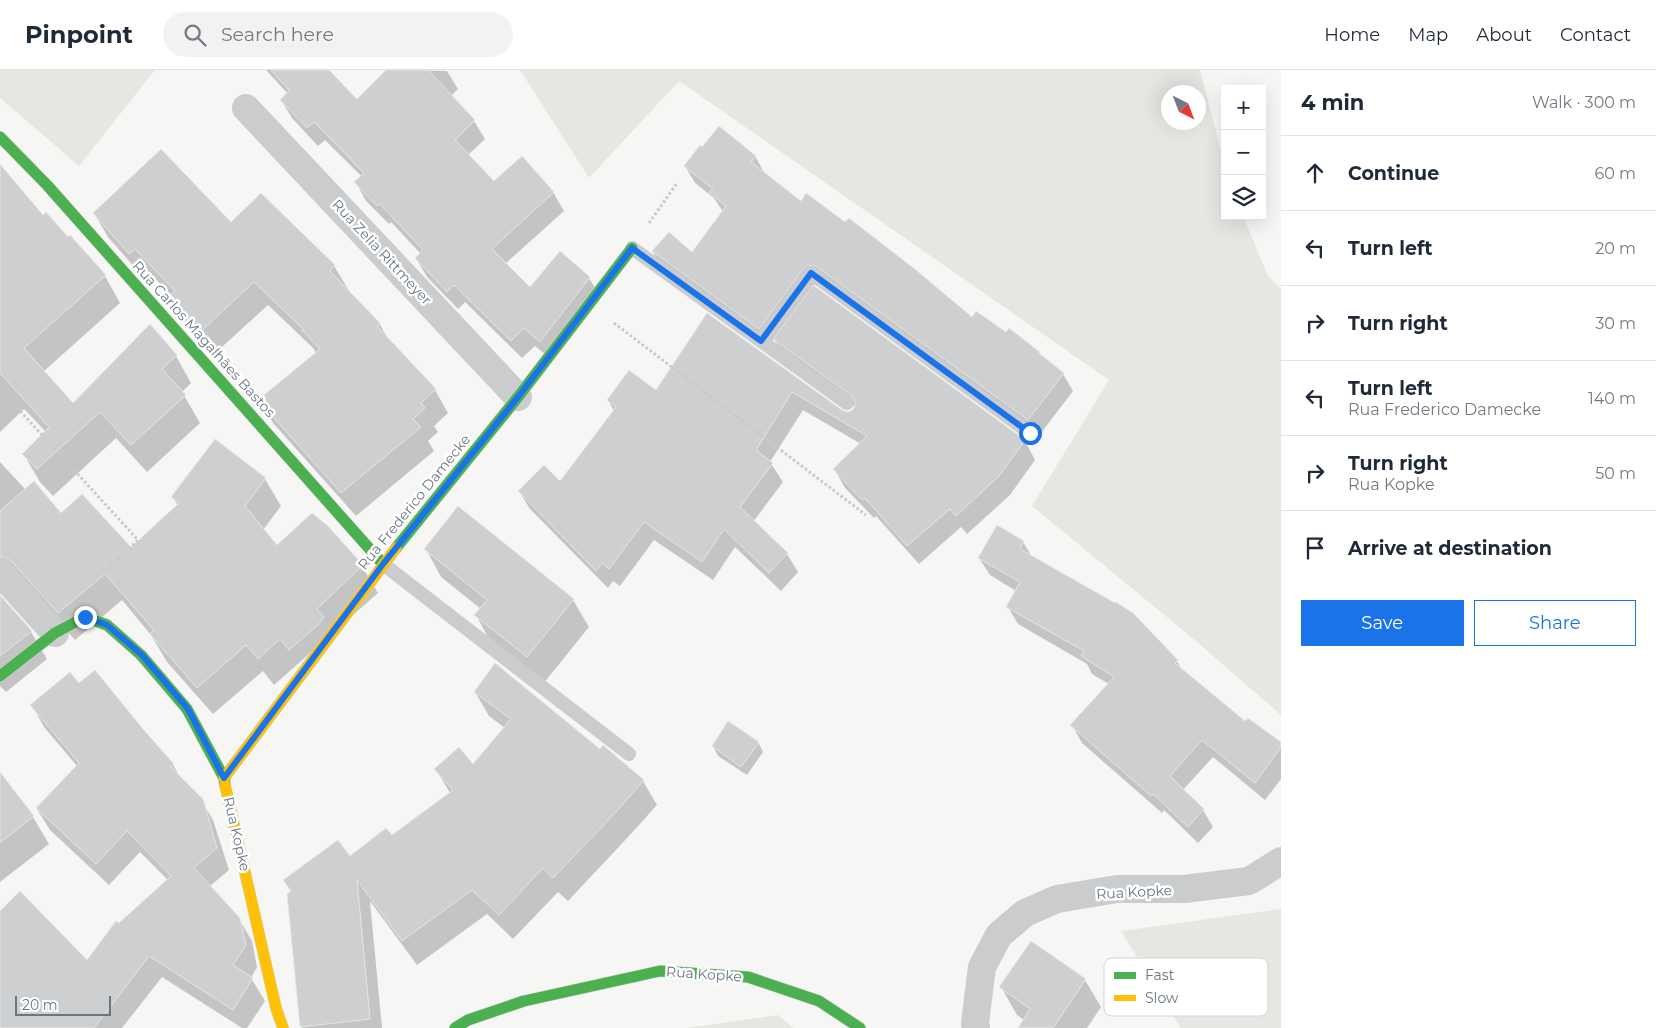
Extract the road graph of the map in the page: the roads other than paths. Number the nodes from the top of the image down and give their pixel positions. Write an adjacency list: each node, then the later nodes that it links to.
1 (246, 108): 5 (street, Rua Zelia Rittmeyer)
2 (0, 137): 8 (street, Rua Carlos Magalhães Bastos)
3 (632, 248): 4 (lane); 5 (street, Rua Frederico Damecke)
4 (761, 341): 6 (lane); 7 (lane)
5 (518, 397): 8 (street, Rua Frederico Damecke)
6 (847, 403)
7 (1030, 433)
8 (383, 564): 12 (lane); 13 (street, Rua Frederico Damecke)
9 (0, 572): 10 (street)
10 (55, 633): 11 (street); 13 (street, Rua Kopke)
11 (0, 676)
12 (629, 754)
13 (224, 778): 15 (street, Rua Kopke)
14 (1281, 861): 18 (street, Rua Kopke)
15 (283, 1028)
16 (455, 1028): 17 (street, Rua Kopke)
17 (860, 1028)
18 (976, 1028)

